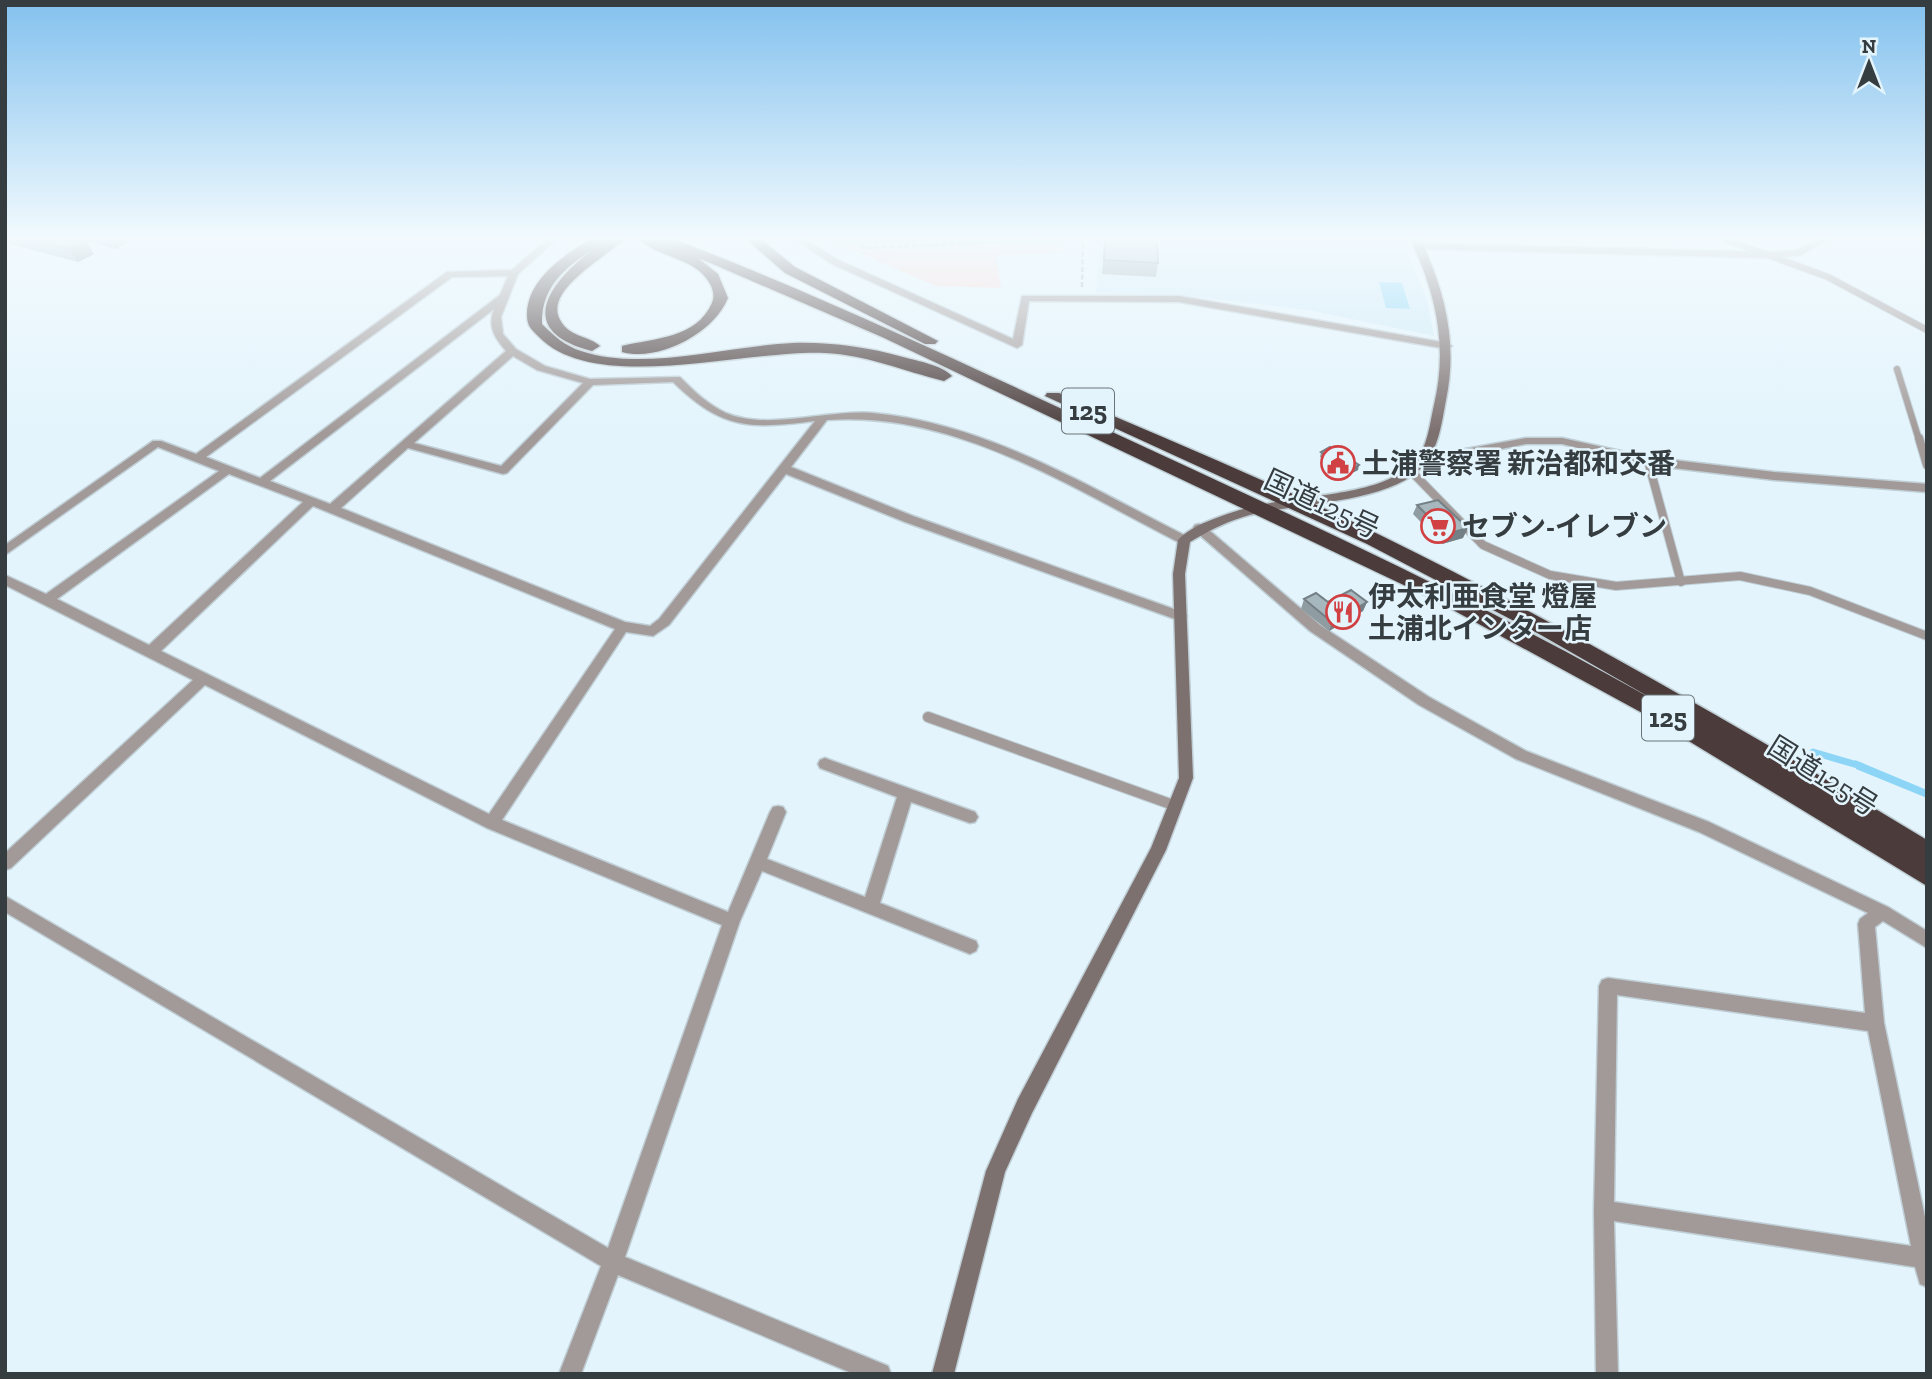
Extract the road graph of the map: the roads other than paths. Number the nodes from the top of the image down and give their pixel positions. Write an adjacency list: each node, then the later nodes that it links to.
1 (408, 304): 24 (street)
2 (494, 304): 31 (street)
3 (501, 304): 18 (street)
4 (536, 304): 22 (highway)
5 (550, 304): 6 (highway)
6 (720, 304)
7 (819, 304): 22 (highway, 国道125号 / 125)
8 (843, 304): 17 (highway, 国道125号 / 125)
9 (857, 304): 17 (highway)
10 (928, 304): 11 (street)
11 (1024, 304)
12 (1210, 304): 16 (street)
13 (1443, 304): 16 (street)
14 (1879, 304): 15 (lane)
15 (1927, 330)
16 (1447, 346): 25 (street)
17 (943, 348): 34 (highway, 国道125号 / 125)
18 (512, 351): 20 (street); 23 (street)
19 (1897, 369): 27 (lane)
20 (590, 382): 21 (street); 23 (street)
21 (823, 418): 28 (street); 38 (street)
22 (1103, 435): 35 (highway, 国道125号 / 125)
23 (406, 444): 36 (street)
24 (197, 458): 29 (street); 39 (street)
25 (1421, 461): 26 (street); 30 (street)
26 (1648, 461): 32 (street); 41 (lane)
27 (1927, 465)
28 (785, 469): 43 (street); 44 (street)
29 (228, 470): 31 (street); 42 (street)
30 (1411, 471): 34 (street); 41 (lane)
31 (262, 482): 33 (street)
32 (1927, 488)
33 (311, 501): 36 (street); 46 (street)
34 (1292, 502): 35 (street); 55 (highway, 国道125号 / 125)
35 (1260, 507): 37 (street); 58 (highway, 国道125号 / 125)
36 (331, 509): 44 (street)
37 (1199, 528): 38 (street); 61 (street)
38 (1184, 540): 43 (street)
39 (5, 551)
40 (5, 579): 42 (street)
41 (1681, 582): 45 (lane)
42 (47, 600): 46 (street)
43 (1180, 616): 51 (street)
44 (623, 628): 54 (street)
45 (1927, 636)
46 (151, 652): 47 (street)
47 (204, 678): 54 (street); 57 (street)
48 (928, 717): 51 (lane)
49 (825, 764): 50 (street)
50 (906, 794): 53 (street); 60 (street)
51 (1176, 806): 71 (street)
52 (778, 811): 56 (street)
53 (970, 817)
54 (492, 823): 62 (street)
55 (1927, 853)
56 (758, 862): 60 (street); 62 (street)
57 (5, 863)
58 (1927, 876)
59 (5, 904): 67 (street)
60 (870, 908): 64 (street)
61 (1882, 912): 63 (street); 65 (street)
62 (732, 921): 67 (street)
63 (1927, 940)
64 (970, 946)
65 (1875, 1023): 66 (street); 68 (street)
66 (1604, 1210): 68 (street); 72 (street)
67 (613, 1262): 69 (street); 70 (street)
68 (1926, 1265)
69 (570, 1374)
70 (880, 1374)
71 (943, 1374)
72 (1606, 1374)

